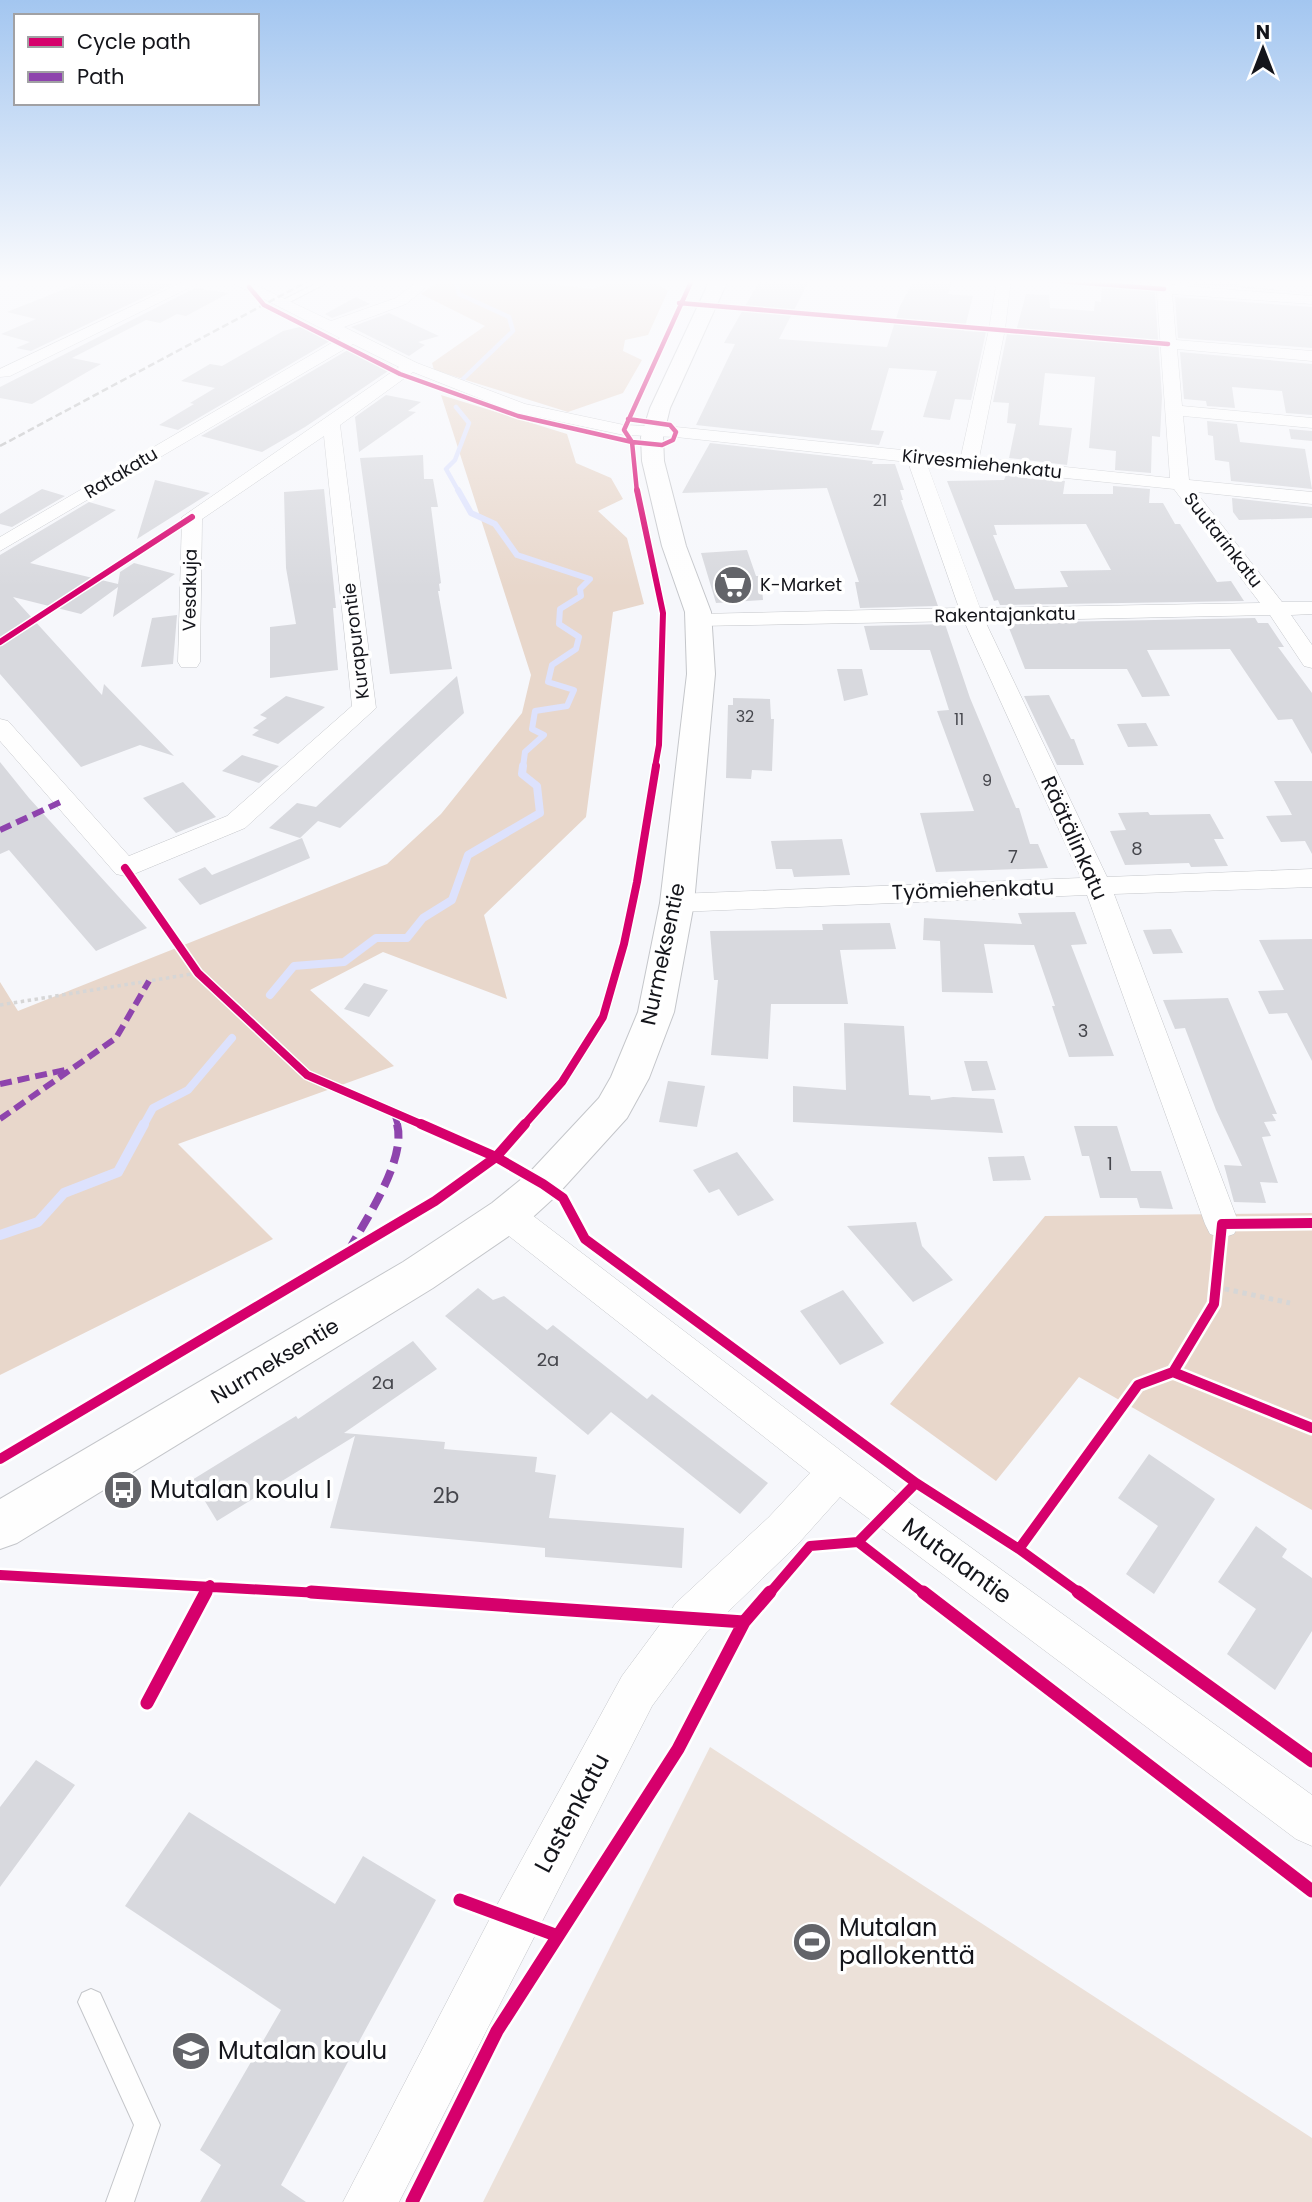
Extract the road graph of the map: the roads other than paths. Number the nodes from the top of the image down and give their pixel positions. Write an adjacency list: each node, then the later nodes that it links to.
1 (275, 383): 15 (street, Ratakatu)
2 (387, 383): 8 (street)
3 (454, 383): 10 (street, Kirvesmiehenkatu)
4 (672, 383): 10 (street, Nurmeksentie)
5 (986, 383): 12 (street)
6 (1171, 383): 7 (street, Suutarinkatu)
7 (1173, 410): 9 (street); 13 (street, Suutarinkatu)
8 (331, 423): 21 (street, Vesakuja); 22 (street, Kurapurontie)
9 (1312, 423)
10 (653, 431): 11 (street, Kirvesmiehenkatu); 19 (street, Nurmeksentie)
11 (916, 457): 12 (street, Kirvesmiehenkatu); 18 (street, Räätälinkatu)
12 (969, 462): 13 (street, Kirvesmiehenkatu)
13 (1180, 484): 14 (street, Kirvesmiehenkatu); 17 (street, Suutarinkatu)
14 (1312, 498)
15 (0, 545)
16 (1312, 608): 17 (street, Rakentajankatu)
17 (1276, 609): 18 (street, Rakentajankatu); 20 (street, Suutarinkatu)
18 (971, 616): 19 (street, Rakentajankatu); 24 (street, Räätälinkatu)
19 (699, 620): 25 (street, Nurmeksentie)
20 (1312, 661)
21 (189, 663)
22 (0, 726)
23 (1312, 878): 24 (street, Työmiehenkatu)
24 (1097, 885): 25 (street, Työmiehenkatu); 27 (street, Räätälinkatu)
25 (677, 903): 26 (street, Nurmeksentie)
26 (507, 1215): 28 (street, Mutalantie); 29 (street, Nurmeksentie)
27 (1222, 1224)
28 (838, 1470): 30 (street, Mutalantie); 33 (street, Lastenkatu)
29 (0, 1526)
30 (1312, 1823)
31 (91, 2002): 32 (lane)
32 (120, 2202)
33 (370, 2202)

